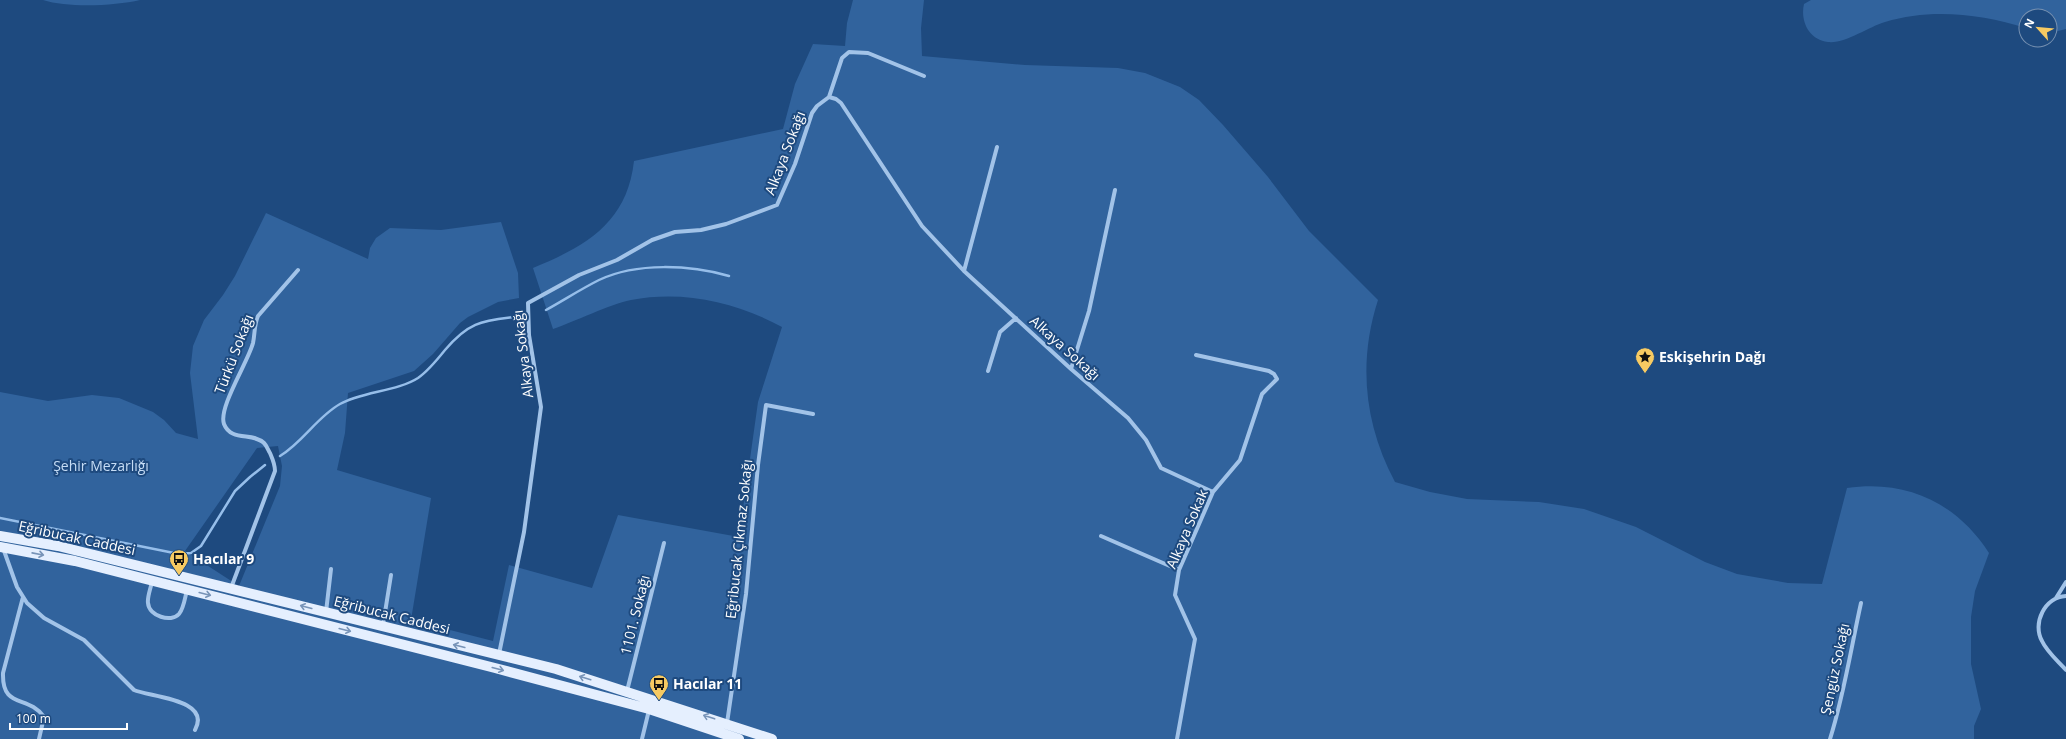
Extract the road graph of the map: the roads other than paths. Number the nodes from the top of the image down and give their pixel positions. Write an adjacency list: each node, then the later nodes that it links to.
1 (924, 76): 2 (street)
2 (829, 97): 6 (street, Alkaya Sokağı); 30 (street, Alkaya Sokağı)
3 (997, 147): 6 (street)
4 (1116, 190): 9 (street)
5 (298, 270): 22 (street, Türkü Sokağı)
6 (964, 271): 7 (street, Alkaya Sokağı)
7 (1016, 318): 9 (street, Alkaya Sokağı); 10 (street)
8 (1196, 355): 12 (street, Alkaya Sokak)
9 (1071, 369): 12 (street, Alkaya Sokağı)
10 (988, 371)
11 (813, 414): 34 (street, Eğribucak Çıkmaz Sokağı)
12 (1213, 492): 18 (street, Alkaya Sokak)
13 (0, 536): 22 (main road, Eğribucak Caddesi)
14 (1101, 536): 18 (street)
15 (664, 543): 32 (street, 1101. Sokağı)
16 (1, 547): 20 (main road, Eğribucak Caddesi, one-way to 20); 25 (street)
17 (331, 569): 28 (street)
18 (1179, 570): 40 (street, Alkaya Sokak)
19 (391, 575): 29 (street)
20 (152, 581): 23 (main road, Eğribucak Caddesi); 23 (street)
21 (2066, 582): 26 (street)
22 (231, 588): 28 (main road, Eğribucak Caddesi, one-way to 22)
23 (186, 590): 33 (main road, Eğribucak Caddesi, one-way to 33)
24 (2066, 596): 26 (street)
25 (23, 597): 35 (street); 36 (street)
26 (2056, 598): 31 (street)
27 (1861, 603): 41 (street, Şengüz Sokağı)
28 (326, 612): 29 (main road, Eğribucak Caddesi)
29 (383, 627): 30 (main road, Eğribucak Caddesi, one-way to 29)
30 (498, 656): 32 (main road, Eğribucak Caddesi, one-way to 30)
31 (2066, 670)
32 (627, 691): 34 (main road, Eğribucak Caddesi, one-way to 32)
33 (649, 709): 37 (street); 38 (main road, Eğribucak Caddesi)
34 (726, 723): 39 (main road, Eğribucak Caddesi)
35 (195, 730)
36 (39, 739)
37 (642, 739)
38 (739, 739)
39 (772, 739)
40 (1177, 739)
41 (1830, 739)

